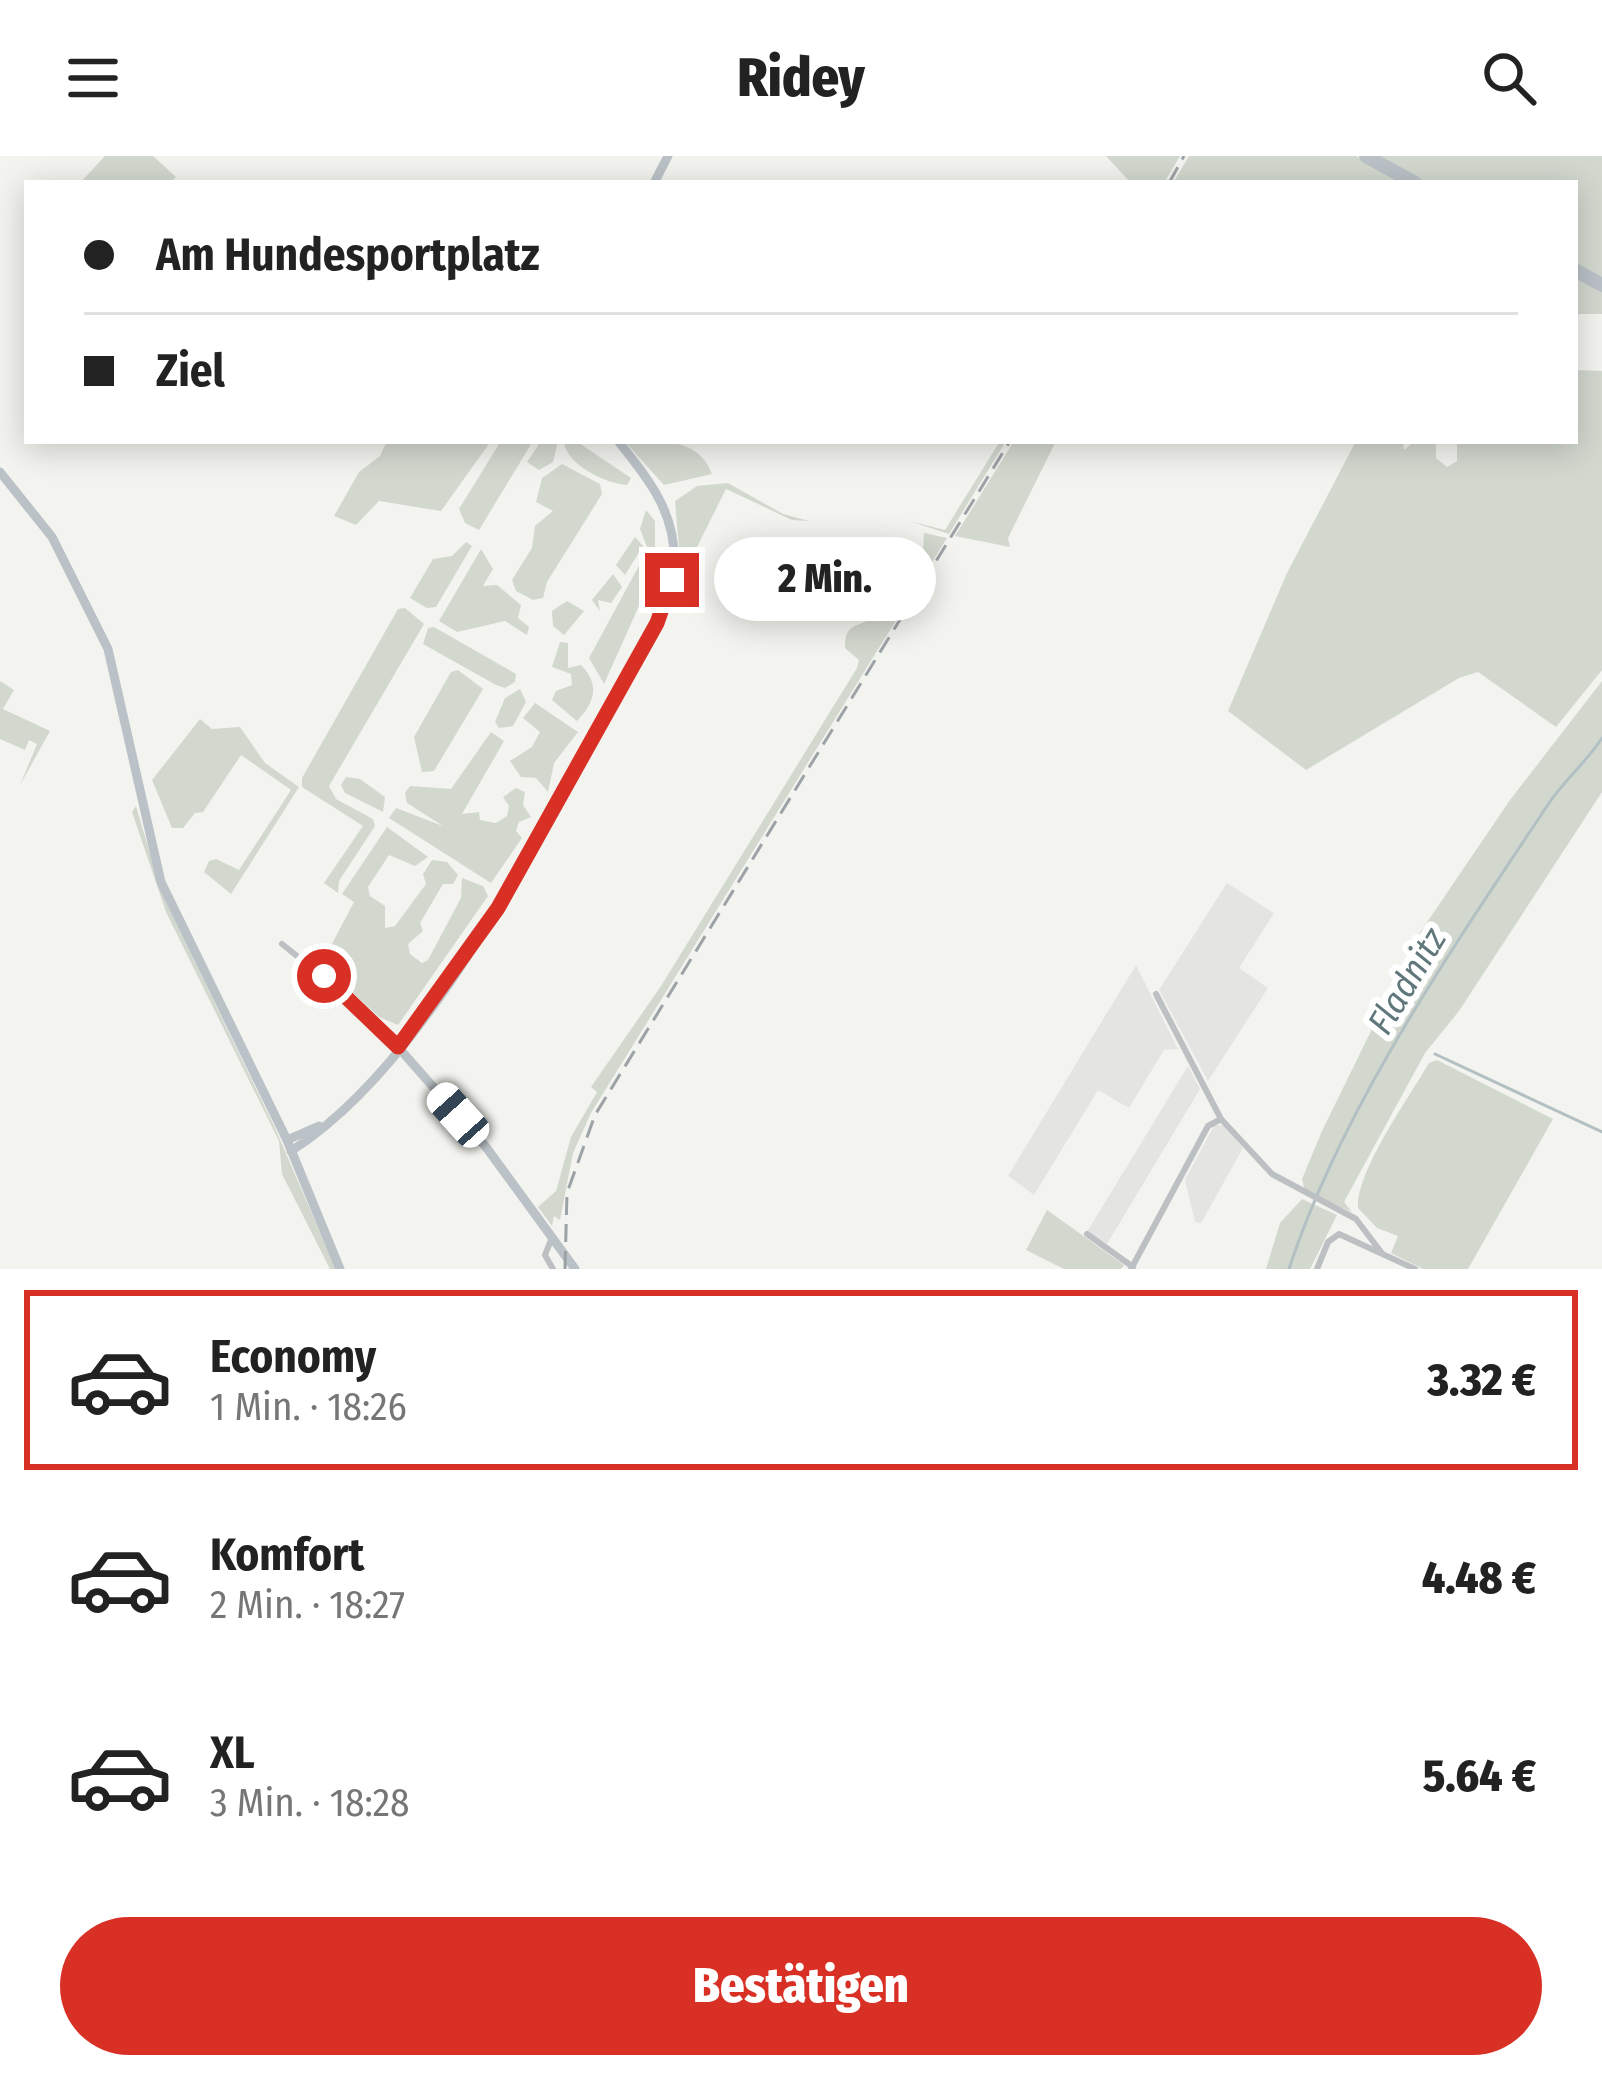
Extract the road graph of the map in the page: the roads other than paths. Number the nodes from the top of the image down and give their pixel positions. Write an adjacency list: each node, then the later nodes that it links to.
1 (1366, 156): 2 (highway)
2 (1410, 180)
3 (620, 444): 7 (main road)
4 (0, 472): 9 (main road)
5 (283, 944): 7 (street)
6 (1156, 994): 8 (street)
7 (398, 1047): 9 (main road); 11 (main road)
8 (1221, 1119): 12 (street); 13 (street)
9 (289, 1146): 14 (main road)
10 (1087, 1234): 13 (street)
11 (554, 1237): 15 (street); 16 (main road)
12 (1382, 1252): 17 (street); 18 (street)
13 (1132, 1268)
14 (340, 1269)
15 (553, 1269)
16 (575, 1269)
17 (1317, 1269)
18 (1415, 1269)

